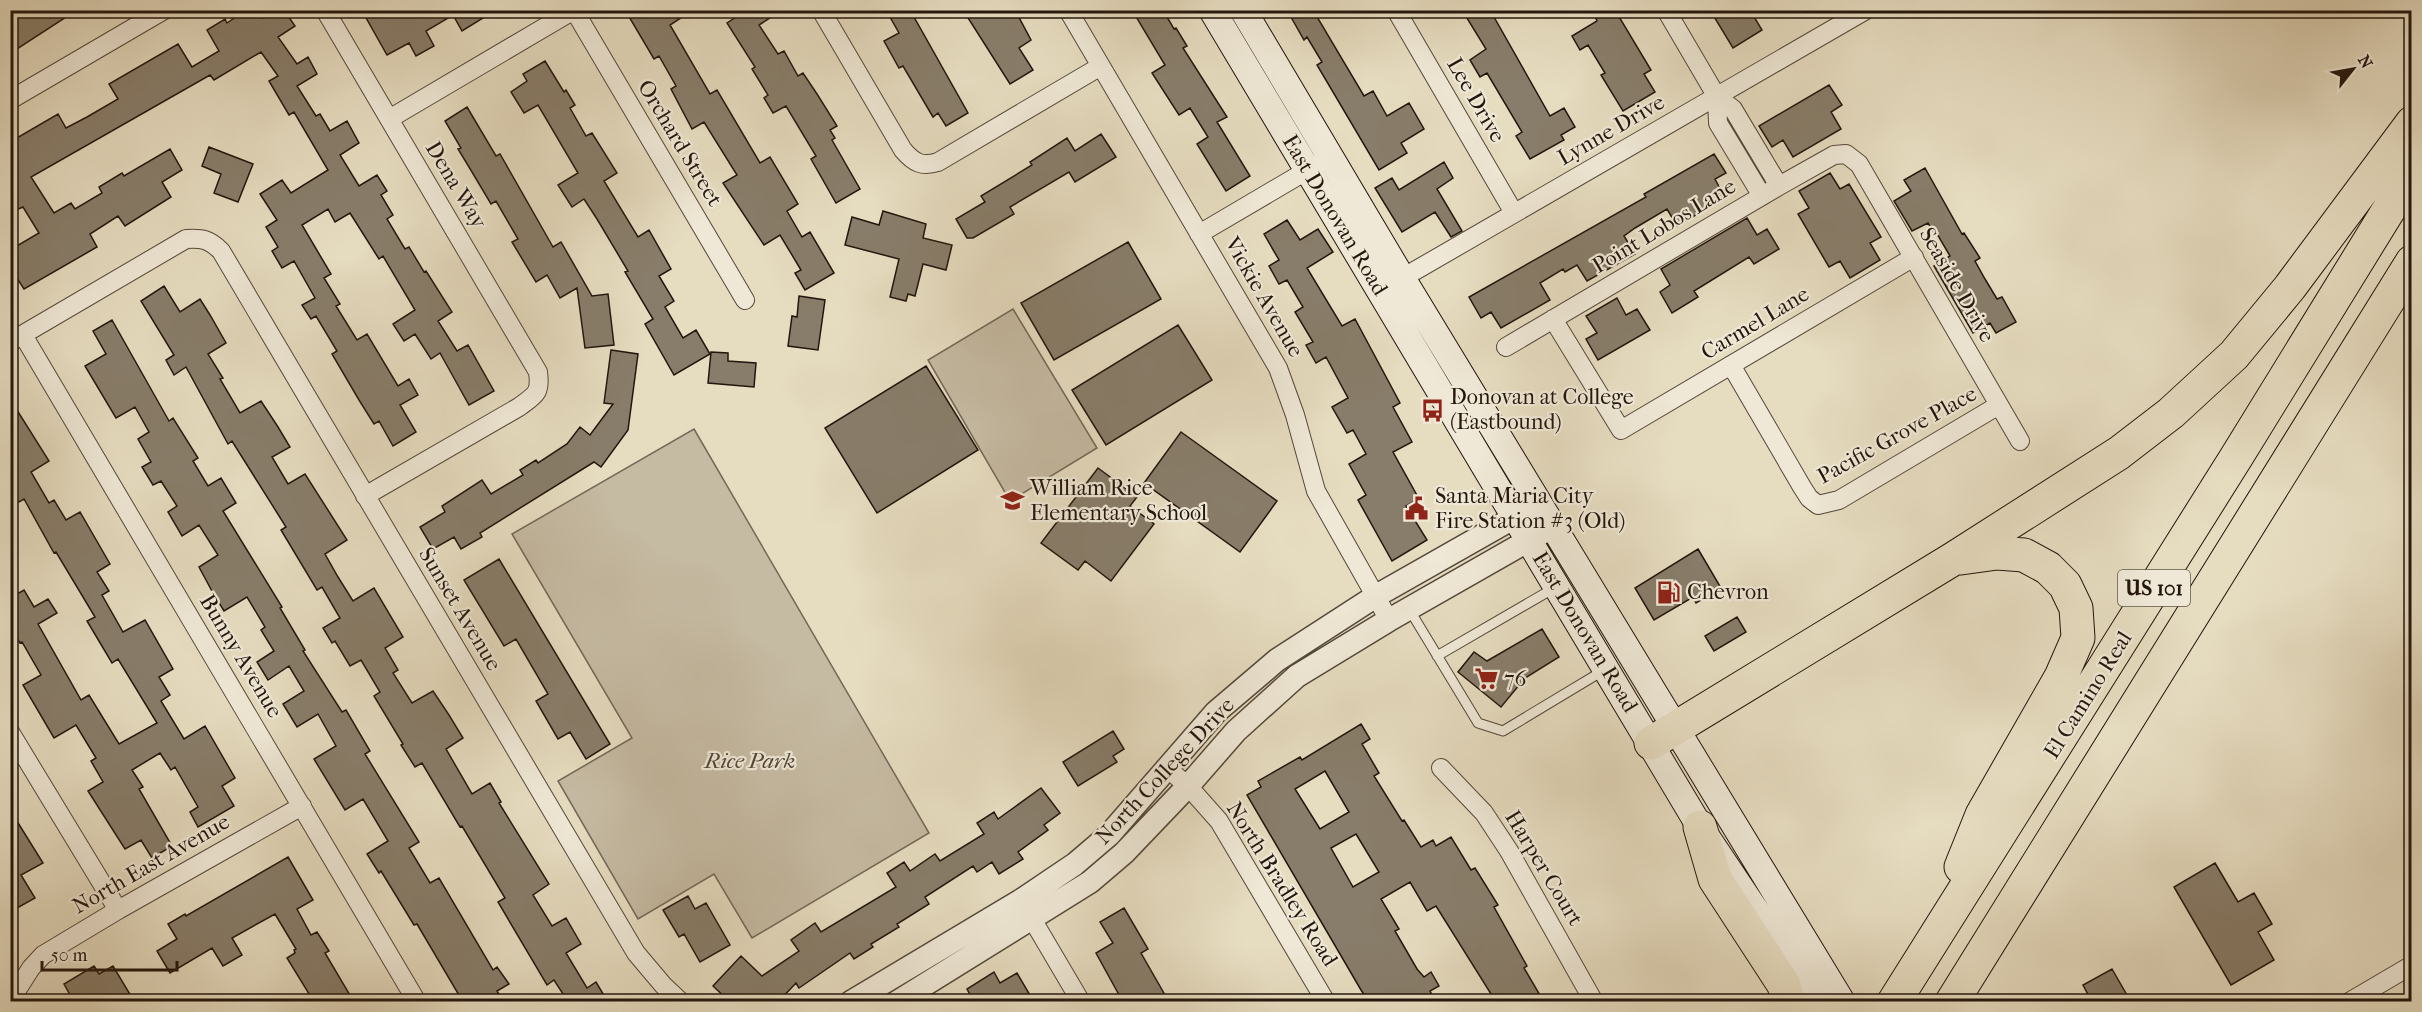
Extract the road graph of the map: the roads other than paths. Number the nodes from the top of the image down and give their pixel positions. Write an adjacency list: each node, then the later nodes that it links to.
1 (164, 10): 13 (street)
2 (325, 10): 14 (street, Dena Way)
3 (574, 10): 14 (street); 28 (street, Orchard Street)
4 (821, 10): 11 (street)
5 (1068, 10): 11 (street, Vickie Avenue)
6 (1212, 10): 18 (main road, East Donovan Road)
7 (1243, 10): 17 (main road, East Donovan Road)
8 (1396, 10): 22 (street, Lee Drive)
9 (1666, 10): 12 (street)
10 (1866, 10): 12 (street, Lynne Drive)
11 (1101, 66): 23 (street, Vickie Avenue)
12 (1717, 97): 20 (street); 21 (street); 22 (street, Lynne Drive)
13 (10, 100)
14 (389, 119): 35 (street, Dena Way)
15 (2412, 123): 40 (highway)
16 (1849, 156): 20 (street, Point Lobos Lane); 24 (street, Seaside Drive)
17 (1330, 157): 18 (street); 26 (main road, East Donovan Road)
18 (1307, 171): 23 (street); 27 (main road, East Donovan Road)
19 (2412, 172): 56 (highway, El Camino Real / US 101)
20 (1779, 186): 21 (street, Point Lobos Lane)
21 (1762, 196): 29 (street, Point Lobos Lane)
22 (1514, 213): 26 (street, Lynne Drive)
23 (1199, 234): 42 (street, Vickie Avenue)
24 (1914, 257): 32 (street, Carmel Lane); 33 (street, Seaside Drive)
25 (2412, 262): 69 (highway, El Camino Real / US 101)
26 (1402, 278): 27 (street, Lynne Drive); 36 (main road, East Donovan Road)
27 (1380, 291): 37 (main road, East Donovan Road)
28 (745, 300)
29 (1553, 319): 31 (street, Point Lobos Lane); 32 (street, Carmel Lane)
30 (17, 338): 35 (street, Sunset Avenue); 52 (street, Bunny Avenue)
31 (1506, 347)
32 (1731, 365): 33 (street, Pacific Grove Place)
33 (1999, 405): 34 (street, Seaside Drive)
34 (2020, 441)
35 (365, 496): 61 (street, Sunset Avenue)
36 (1540, 503): 37 (street, North College Drive); 38 (main road, East Donovan Road)
37 (1516, 517): 39 (main road, East Donovan Road); 42 (street, North College Drive)
38 (1554, 526): 39 (street, North College Drive); 48 (main road, East Donovan Road)
39 (1530, 540): 41 (main road, East Donovan Road); 43 (street, North College Drive)
40 (1953, 559): 48 (highway); 56 (highway)
41 (1558, 586): 45 (lane); 46 (main road, East Donovan Road)
42 (1376, 596): 44 (street, Vickie Avenue); 50 (street, North College Drive)
43 (1409, 609): 44 (street, North College Drive); 45 (lane)
44 (1389, 620): 51 (street, North College Drive)
45 (1437, 656): 46 (lane)
46 (1607, 669): 48 (main road, East Donovan Road)
47 (10, 732): 54 (street)
48 (1664, 735): 53 (main road, East Donovan Road); 58 (main road, East Donovan Road)
49 (1441, 768): 66 (street, Harper Court)
50 (1168, 769): 51 (street, North Bradley Road); 55 (street, North College Drive)
51 (1188, 786): 55 (street, North College Drive); 65 (street, North Bradley Road)
52 (302, 806): 54 (street, North East Avenue); 60 (street, Bunny Avenue)
53 (1700, 827): 58 (main road, East Donovan Road); 67 (highway)
54 (118, 910): 59 (street, North East Avenue)
55 (1026, 910): 62 (street, North College Drive); 63 (street, North College Drive); 64 (street)
56 (1934, 937): 68 (highway, El Camino Real / US 101)
57 (2412, 965): 70 (street)
58 (1831, 997)
59 (10, 1001)
60 (417, 1002)
61 (681, 1002)
62 (851, 1002)
63 (897, 1002)
64 (1081, 1002)
65 (1326, 1002)
66 (1594, 1002)
67 (1788, 1002)
68 (1894, 1002)
69 (1952, 1002)
70 (2349, 1002)

